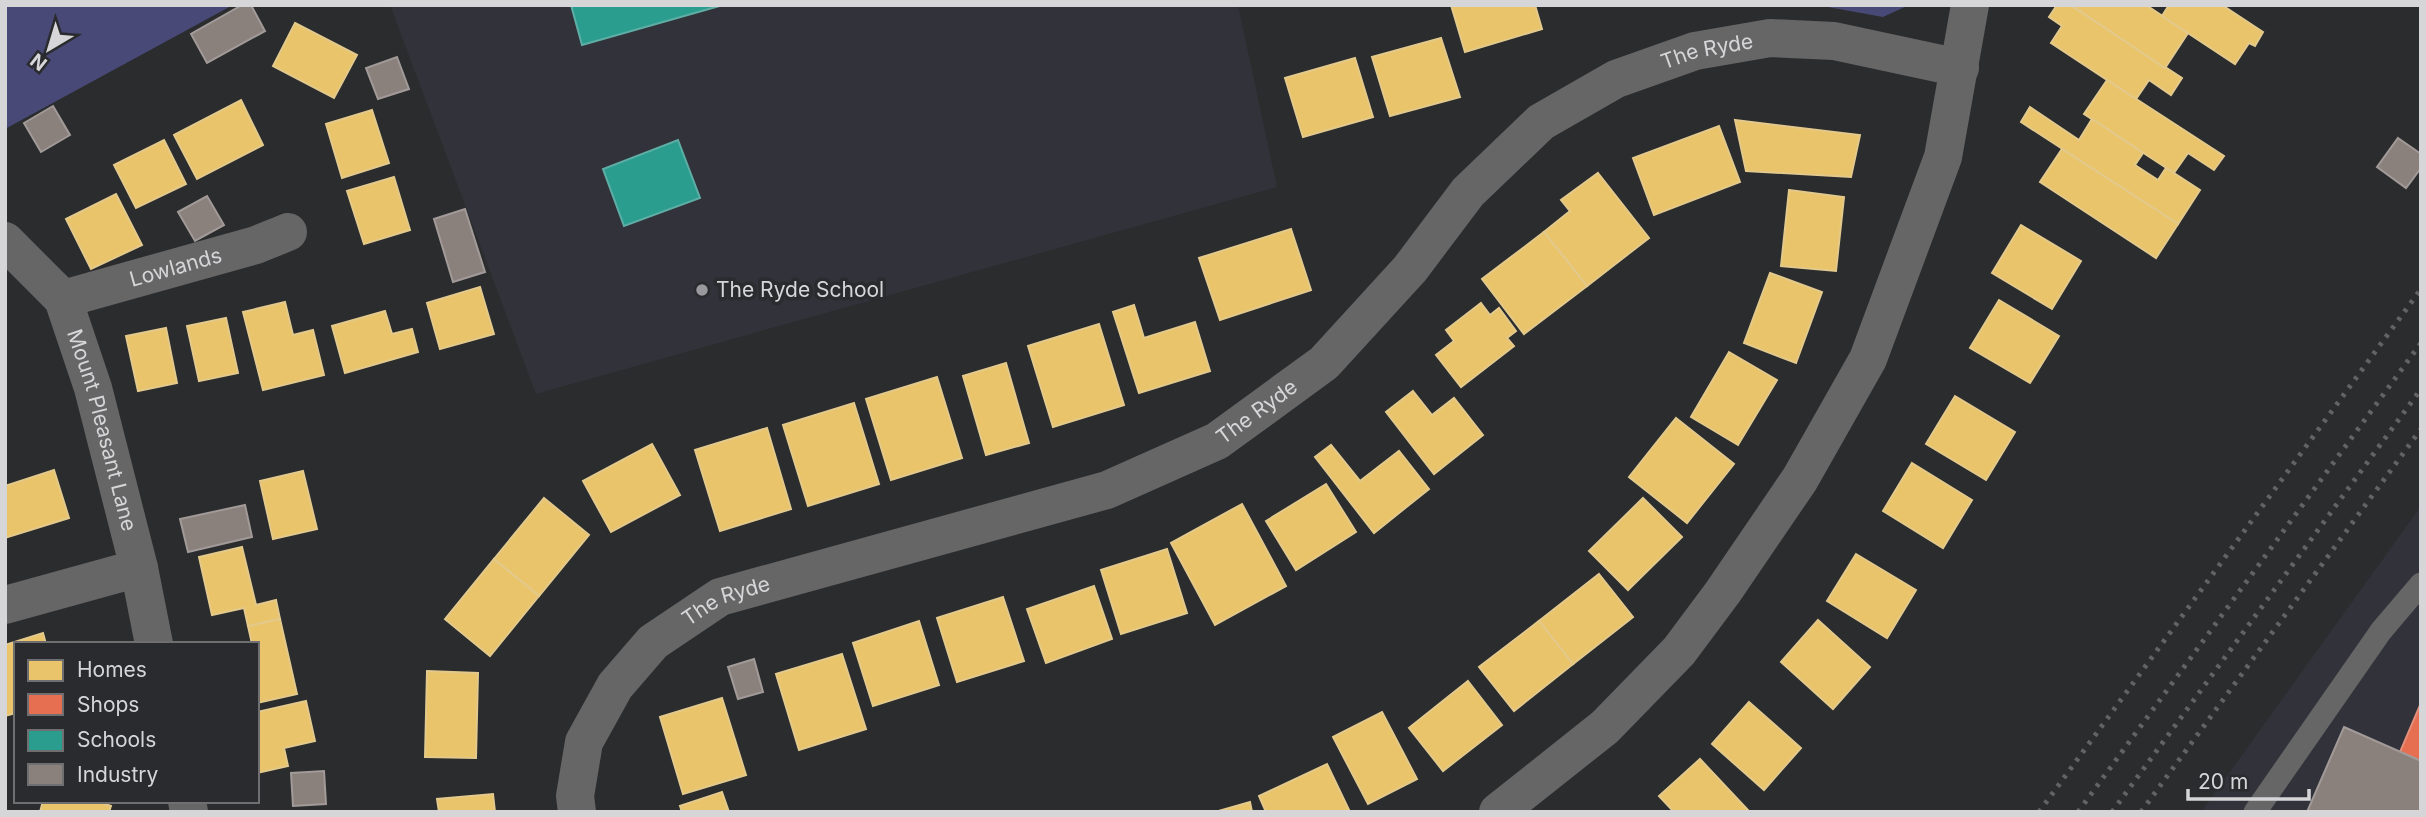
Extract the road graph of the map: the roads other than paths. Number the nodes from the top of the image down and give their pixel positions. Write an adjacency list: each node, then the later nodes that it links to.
1 (1970, 5): 2 (street)
2 (1960, 68): 10 (street, The Ryde); 11 (street)
3 (288, 232): 5 (street, Lowlands)
4 (5, 241): 5 (street, Mount Pleasant Lane)
5 (63, 299): 6 (street, Mount Pleasant Lane)
6 (139, 568): 8 (street); 9 (street, Mount Pleasant Lane)
7 (2421, 584): 12 (lane)
8 (5, 605)
9 (154, 642)
10 (577, 812)
11 (1498, 812)
12 (2255, 812)

